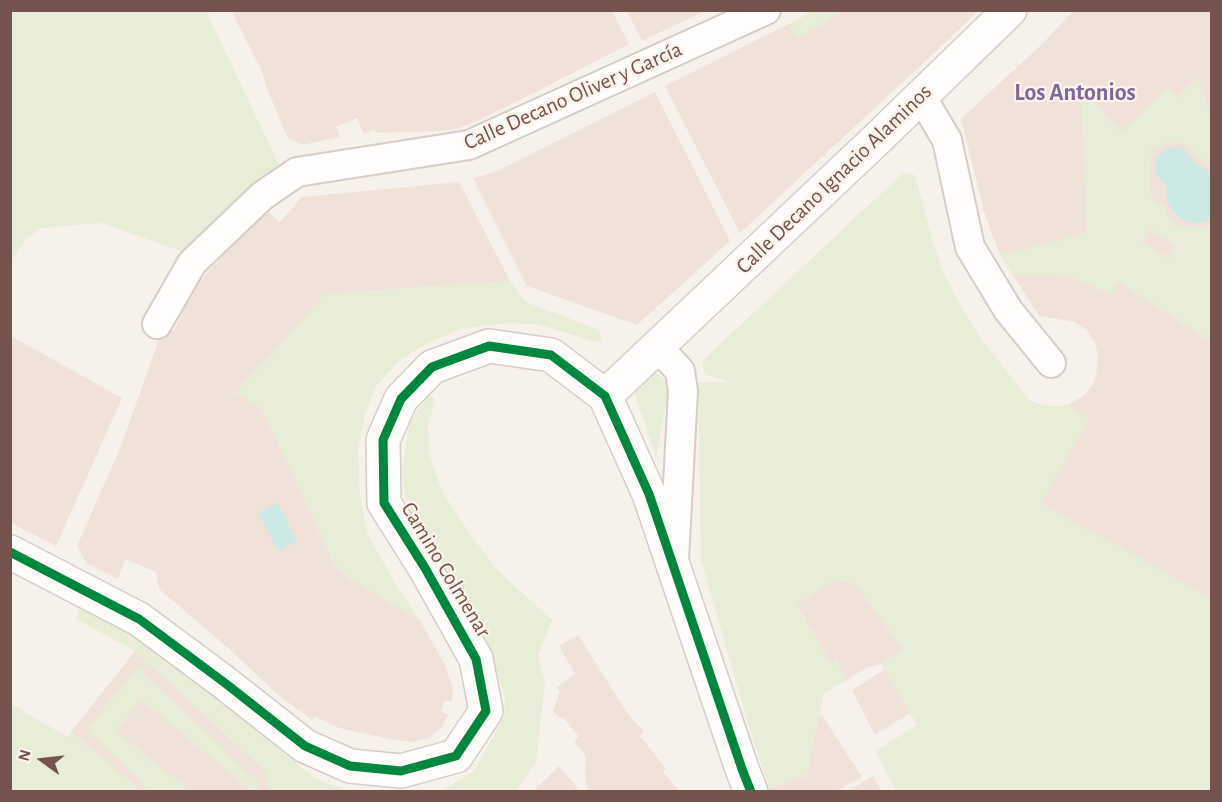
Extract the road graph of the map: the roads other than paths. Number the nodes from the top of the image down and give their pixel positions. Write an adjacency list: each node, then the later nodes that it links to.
1 (766, 10): 4 (street, Calle Decano Oliver y García)
2 (1010, 10): 3 (main road, Calle Decano Ignacio Alaminos)
3 (921, 96): 5 (main road, Calle Decano Ignacio Alaminos); 6 (street)
4 (157, 324)
5 (657, 346): 7 (main road, Calle Decano Ignacio Alaminos); 9 (street)
6 (1051, 363)
7 (604, 396): 8 (main road, Camino Colmenar); 9 (main road, Camino Colmenar)
8 (10, 552)
9 (673, 564): 10 (main road, Camino Colmenar)
10 (751, 792)

